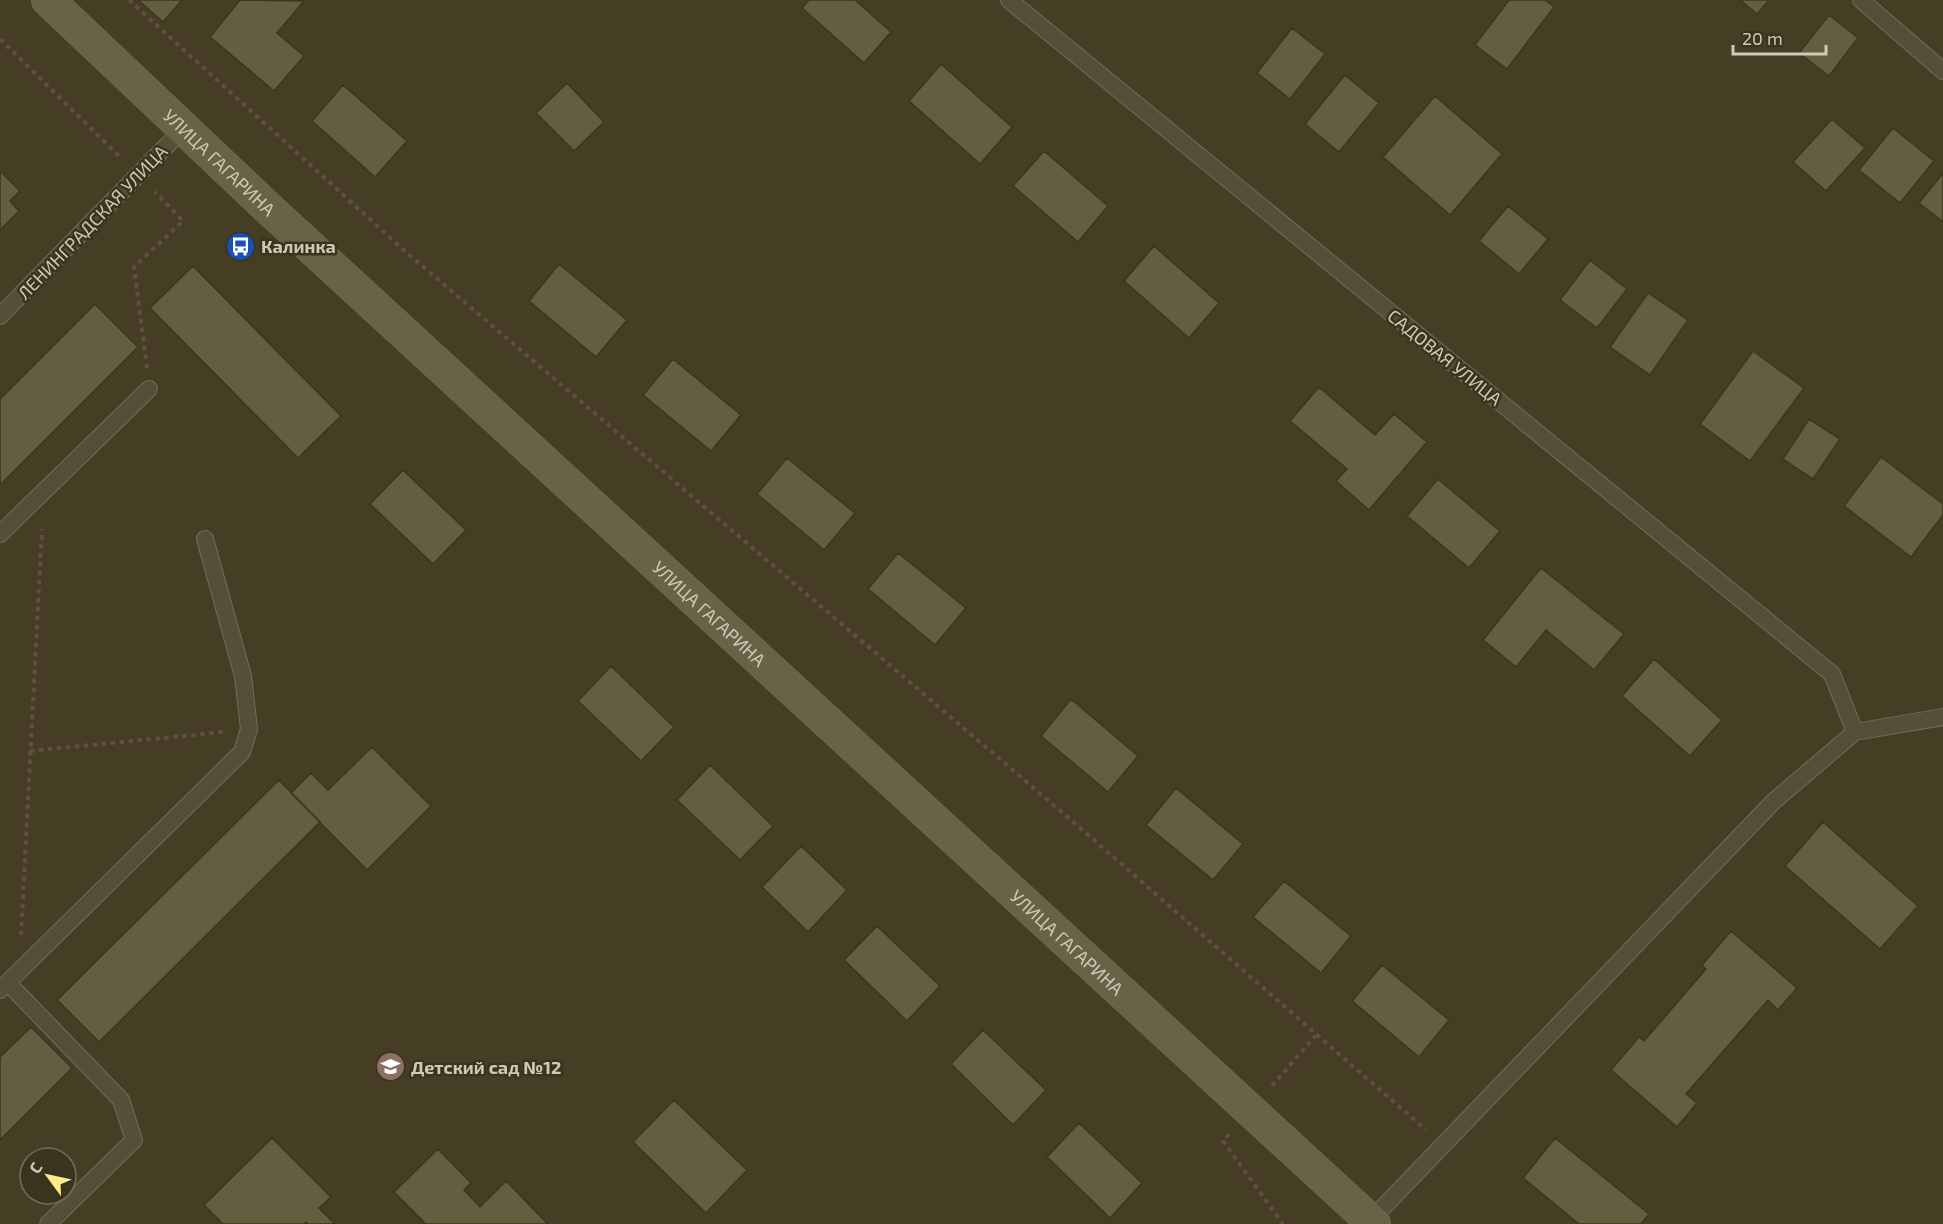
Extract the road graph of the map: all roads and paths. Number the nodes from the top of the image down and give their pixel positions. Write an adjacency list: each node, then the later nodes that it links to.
1 (48, 0): 6 (main road, УЛИЦА ГАГАРИНА)
2 (129, 0): 18 (path)
3 (1009, 0): 14 (lane, САДОВАЯ УЛИЦА)
4 (1861, 0): 5 (lane)
5 (1943, 71)
6 (183, 129): 7 (lane, ЛЕНИНГРАДСКАЯ УЛИЦА); 19 (main road, УЛИЦА ГАГАРИНА)
7 (0, 316)
8 (149, 389): 9 (lane)
9 (44, 492): 10 (lane); 15 (path)
10 (0, 534)
11 (205, 539): 13 (lane)
12 (1943, 717): 14 (lane)
13 (249, 729): 15 (path); 16 (lane)
14 (1855, 732): 18 (lane)
15 (30, 751): 16 (path)
16 (9, 981): 20 (lane)
17 (1223, 1141): 21 (path)
18 (1443, 1144): 19 (lane)
19 (1370, 1223)
20 (48, 1224)
21 (1282, 1224)

